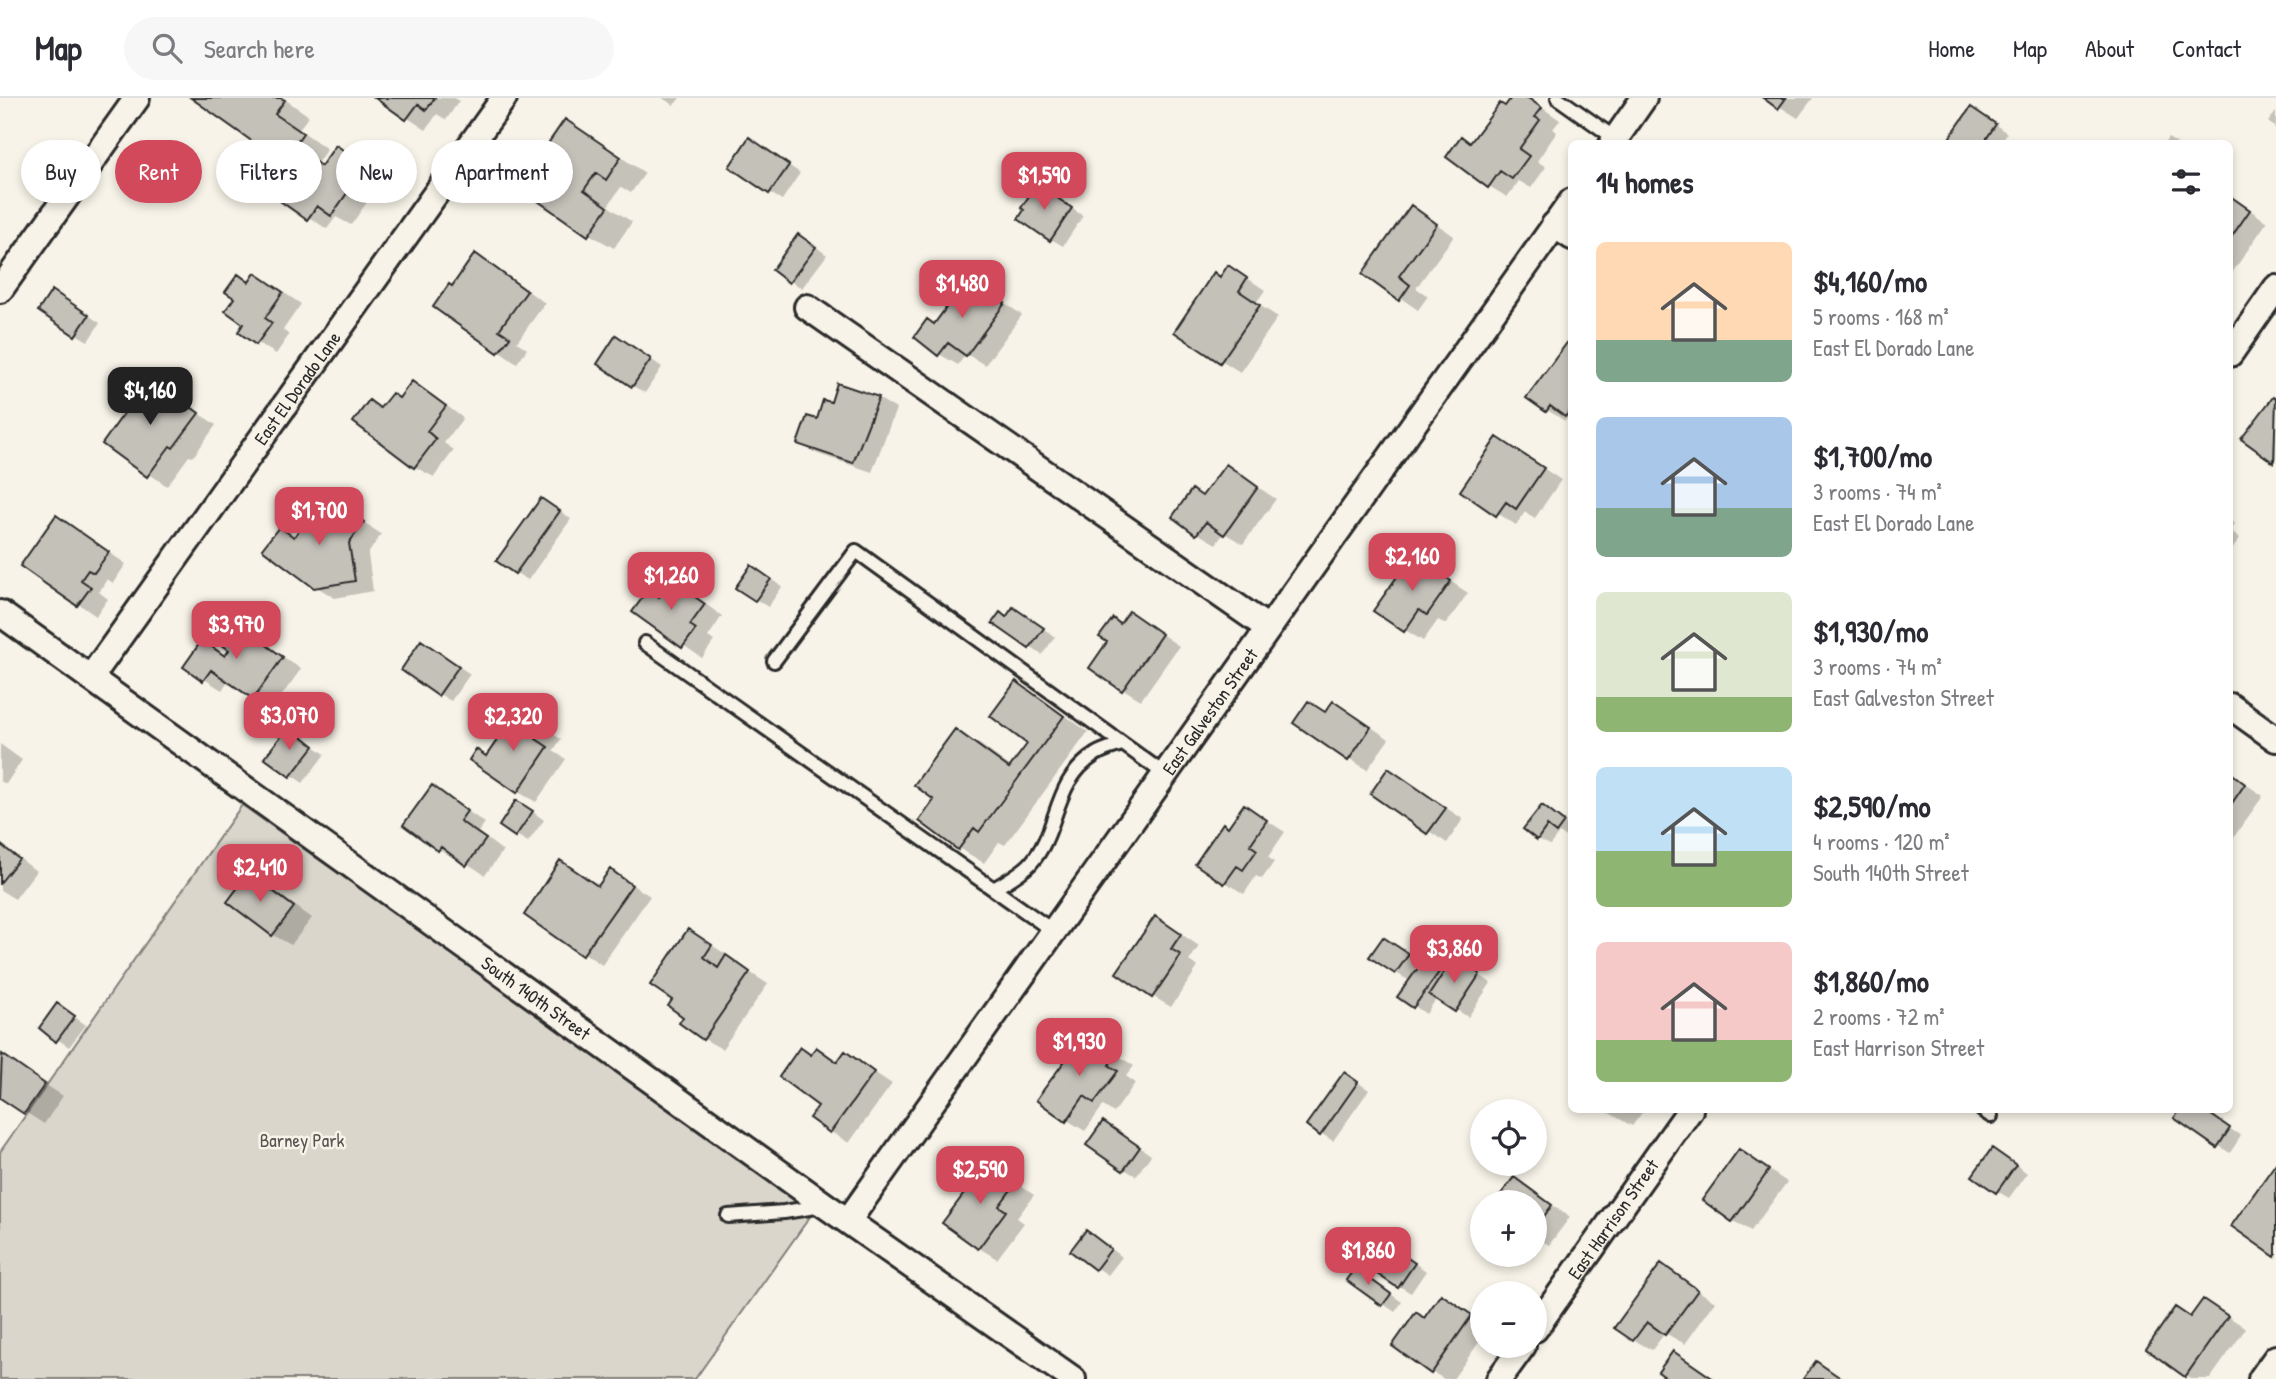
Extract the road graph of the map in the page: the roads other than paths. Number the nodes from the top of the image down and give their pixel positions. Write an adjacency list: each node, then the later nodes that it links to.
1 (137, 98): 9 (street)
2 (504, 98): 16 (street, East El Dorado Lane)
3 (1558, 98): 5 (lane)
4 (1644, 98): 6 (street)
5 (1613, 140)
6 (1615, 140)
7 (1563, 231): 13 (street, East Galveston Street)
8 (2276, 288): 11 (street)
9 (0, 290)
10 (807, 307): 13 (street)
11 (2233, 350)
12 (0, 613): 16 (street, South 140th Street)
13 (1268, 628): 20 (street, East Galveston Street)
14 (645, 643): 21 (lane)
15 (774, 661): 19 (lane)
16 (91, 677): 24 (street, South 140th Street)
17 (2233, 708): 18 (street)
18 (2276, 739)
19 (1122, 744): 20 (lane); 21 (lane)
20 (1166, 775): 22 (street, East Galveston Street)
21 (994, 889): 22 (lane)
22 (1053, 931): 26 (street, East Galveston Street)
23 (1688, 1113): 27 (street, East Harrison Street)
24 (826, 1206): 25 (lane); 26 (street, South 140th Street)
25 (728, 1216)
26 (848, 1221): 30 (street, South 140th Street)
27 (1547, 1312)
28 (1514, 1358): 31 (street)
29 (2276, 1359): 32 (street)
30 (1073, 1379)
31 (1499, 1379)
32 (2261, 1379)

